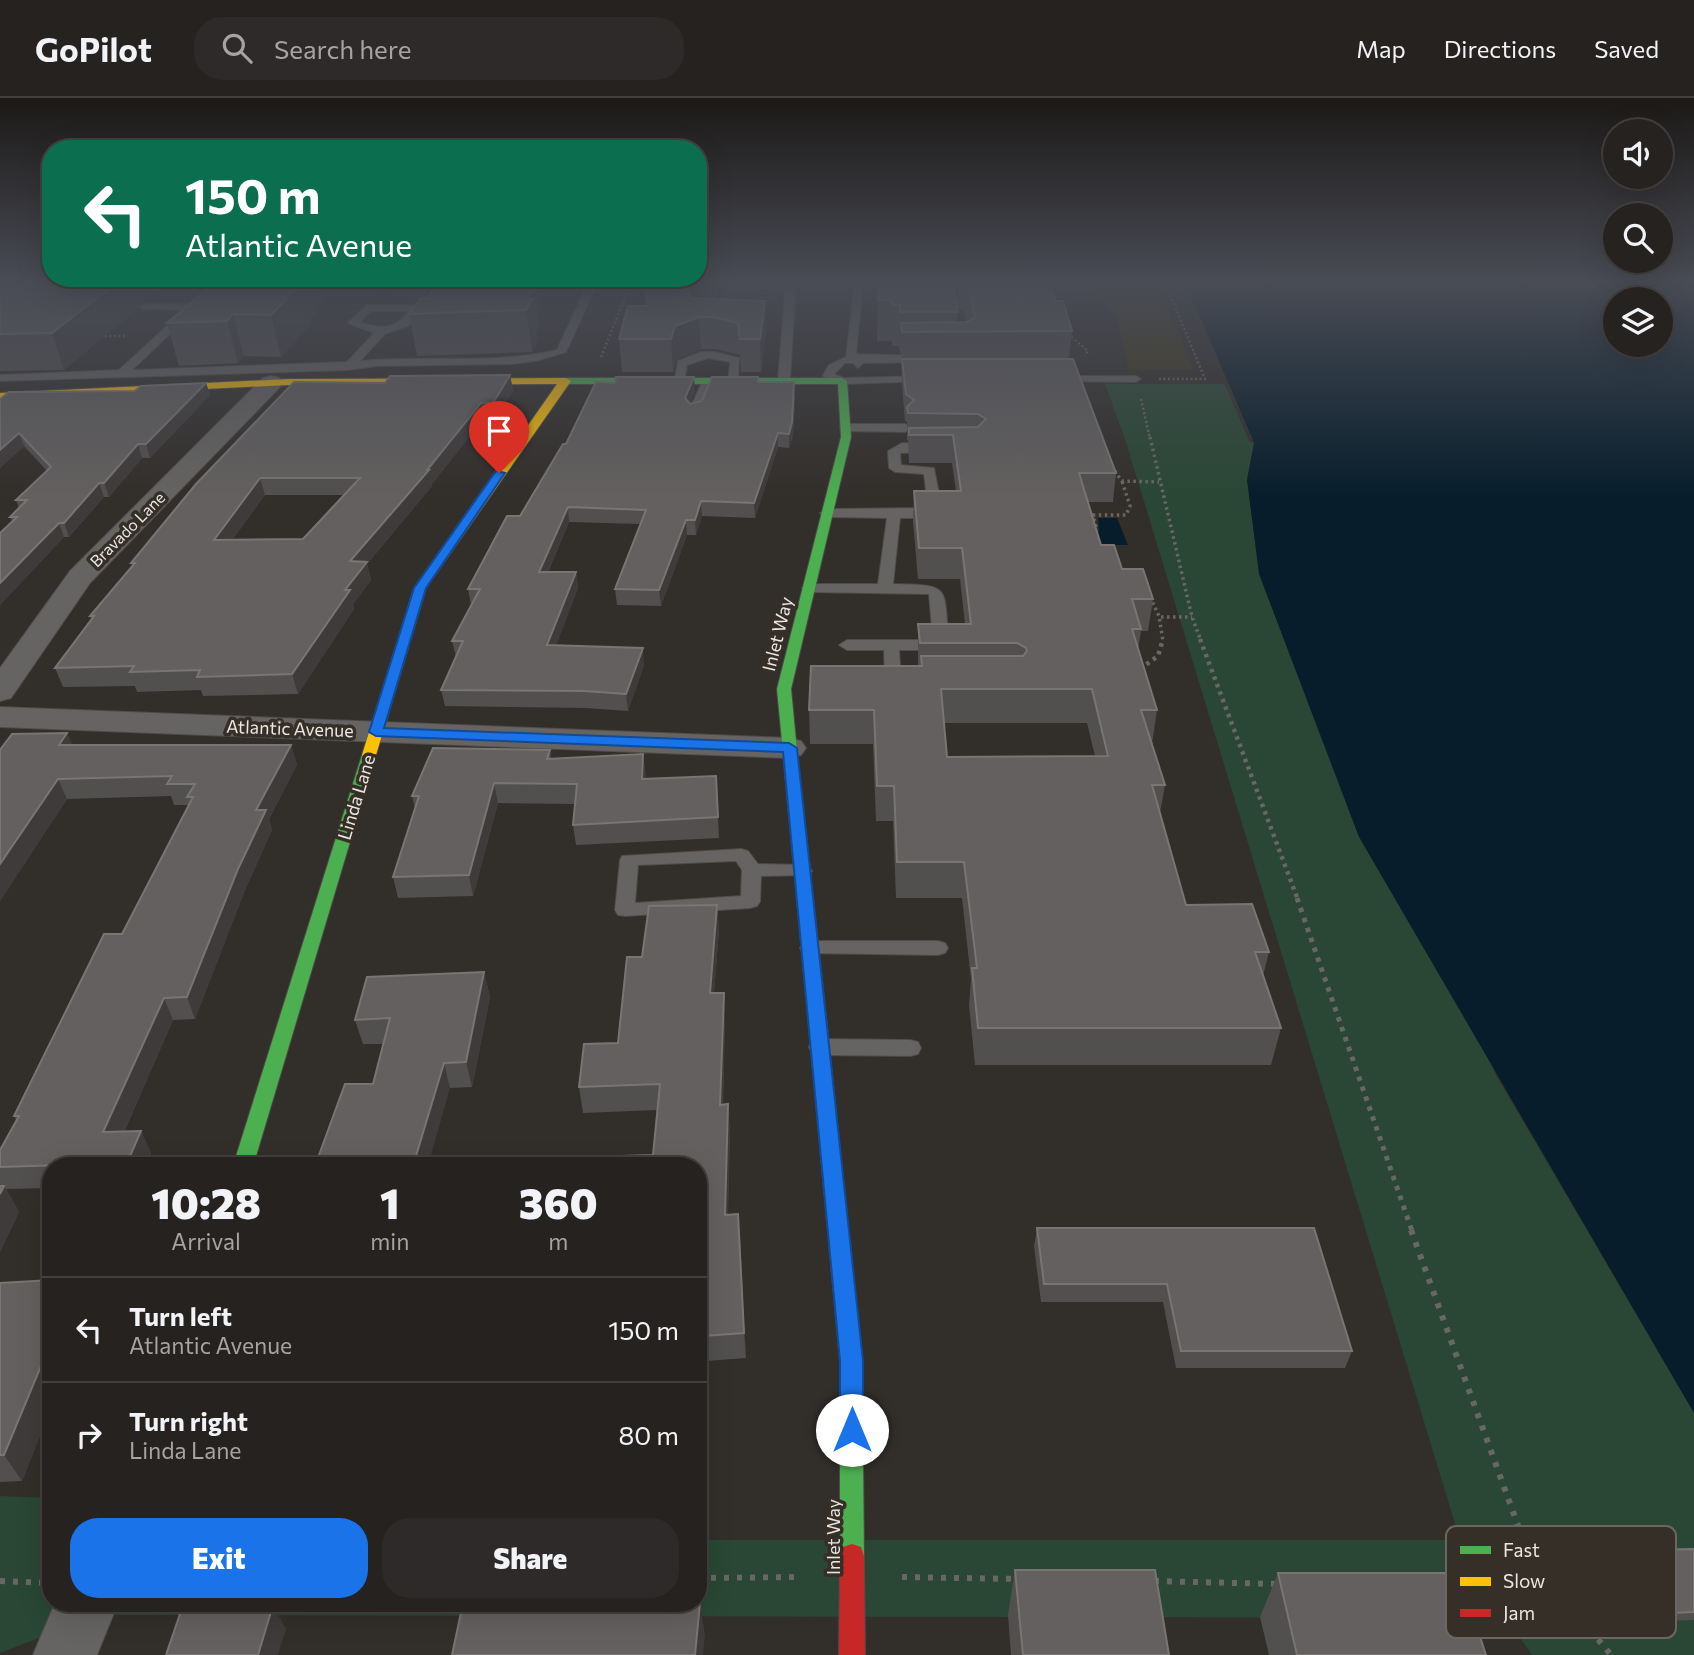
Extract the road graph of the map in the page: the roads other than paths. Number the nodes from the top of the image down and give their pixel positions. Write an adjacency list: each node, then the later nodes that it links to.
1 (144, 353): 9 (lane)
2 (362, 353): 8 (lane)
3 (559, 353): 8 (lane)
4 (786, 353): 15 (lane)
5 (851, 353): 6 (lane)
6 (858, 359): 7 (lane); 16 (lane)
7 (938, 359)
8 (350, 365): 9 (lane); 17 (lane)
9 (121, 374): 10 (lane)
10 (0, 378)
11 (941, 379): 16 (lane)
12 (1039, 379): 13 (lane)
13 (1136, 379)
14 (734, 381): 15 (street); 19 (lane); 20 (street)
15 (784, 381): 16 (street)
16 (842, 381): 24 (street, Inlet Way)
17 (337, 382): 18 (street); 21 (street)
18 (563, 382): 19 (street); 36 (street, Linda Lane)
19 (678, 382): 20 (street)
20 (708, 382): 23 (lane)
21 (271, 383): 22 (street); 34 (street, Bravado Lane)
22 (0, 396)
23 (694, 413)
24 (846, 428): 25 (lane); 27 (street, Inlet Way)
25 (905, 428)
26 (951, 448): 28 (lane)
27 (827, 513): 28 (lane); 29 (street, Inlet Way)
28 (894, 514): 30 (lane)
29 (809, 588): 30 (lane); 37 (street, Inlet Way)
30 (885, 589): 32 (lane)
31 (847, 645): 32 (lane)
32 (891, 645): 33 (lane)
33 (920, 683)
34 (0, 691)
35 (0, 717): 36 (street, Atlantic Avenue)
36 (376, 732): 37 (street, Atlantic Avenue); 44 (street, Linda Lane)
37 (789, 748): 39 (street, Inlet Way)
38 (752, 870): 38 (lane); 39 (lane)
39 (802, 871): 40 (street, Inlet Way)
40 (810, 948): 41 (lane); 42 (street, Inlet Way)
41 (937, 948)
42 (820, 1047): 43 (lane); 47 (street, Inlet Way)
43 (910, 1048)
44 (246, 1157)
45 (83, 1612): 46 (street)
46 (65, 1655)
47 (852, 1655)

